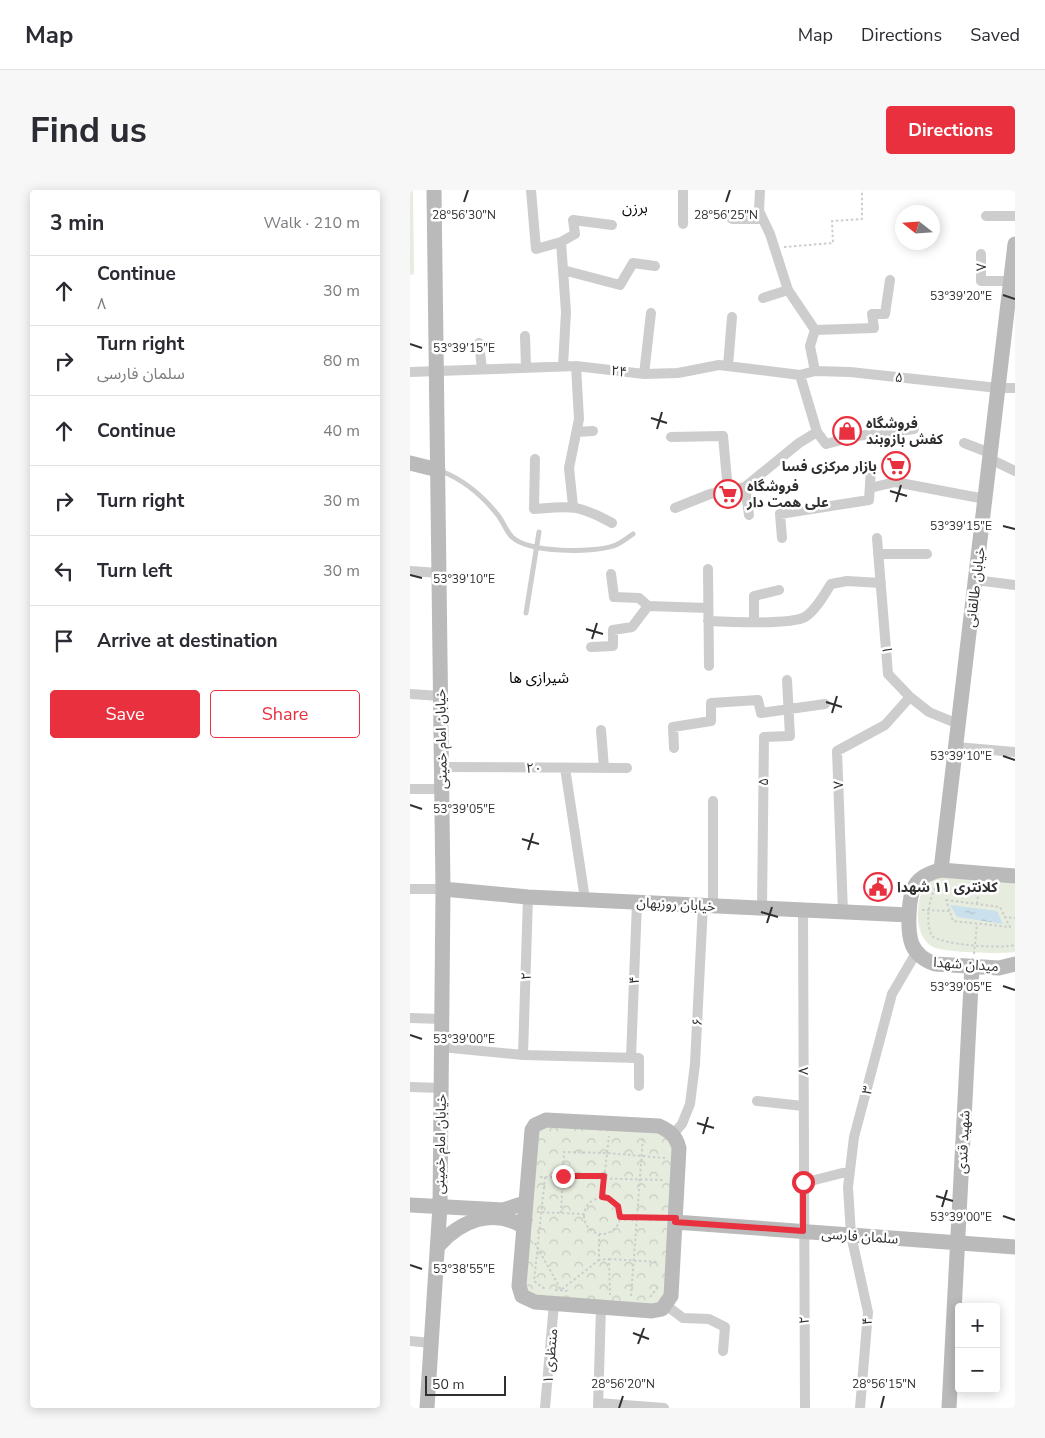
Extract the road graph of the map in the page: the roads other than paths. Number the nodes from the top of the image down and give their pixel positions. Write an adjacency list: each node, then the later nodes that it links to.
1 (434, 190): 31 (street, خیابان امام خمینی)
2 (531, 190): 11 (street)
3 (683, 190): 9 (street)
4 (760, 190): 8 (street)
5 (986, 216): 6 (street)
6 (1015, 216)
7 (732, 219): 8 (street)
8 (763, 219): 18 (street)
9 (683, 224)
10 (612, 225): 11 (street)
11 (561, 242): 15 (street)
12 (1015, 244): 17 (street, خیابان طالقانی)
13 (981, 254): 17 (street, ۷)
14 (655, 266): 15 (street)
15 (563, 270): 26 (street)
16 (890, 280): 23 (street)
17 (1011, 281): 22 (street, خیابان طالقانی)
18 (788, 290): 19 (street); 23 (street)
19 (763, 298)
20 (651, 314): 34 (street)
21 (732, 317): 28 (street)
22 (1011, 318): 36 (street, خیابان طالقانی)
23 (815, 330): 32 (street)
24 (525, 336): 29 (street)
25 (479, 343): 30 (street)
26 (563, 366): 27 (street, ۲۴); 29 (street, ۲۴)
27 (576, 366): 34 (street, ۲۴); 40 (street)
28 (728, 366): 34 (street, ۲۴); 35 (street, ۲۴)
29 (526, 368): 30 (street, ۲۴)
30 (482, 369): 31 (street, ۲۴)
31 (437, 371): 33 (street, ۲۴); 48 (street, خیابان امام خمینی)
32 (814, 371): 35 (street, ۵); 36 (street, ۵)
33 (410, 372)
34 (644, 374)
35 (800, 375): 41 (street)
36 (998, 388): 37 (street); 44 (street, خیابان طالقانی)
37 (1015, 388)
38 (914, 428): 41 (street)
39 (593, 431): 40 (street)
40 (577, 432): 54 (street)
41 (817, 432): 50 (street)
42 (671, 437): 52 (street)
43 (964, 443): 44 (street)
44 (990, 456): 49 (street); 53 (street, خیابان طالقانی)
45 (535, 459): 54 (street)
46 (410, 463): 48 (street)
47 (872, 468): 51 (street)
48 (438, 470): 62 (lane); 67 (street, خیابان امام خمینی)
49 (1015, 471)
50 (746, 487): 52 (street); 56 (street)
51 (870, 488): 53 (street); 60 (street)
52 (728, 491): 55 (street)
53 (985, 499): 69 (street, خیابان طالقانی)
54 (573, 506): 57 (street)
55 (675, 508)
56 (749, 515)
57 (612, 523)
58 (539, 532): 62 (lane)
59 (633, 534): 62 (lane)
60 (782, 538)
61 (877, 538): 63 (street, ۱)
62 (536, 547): 75 (lane)
63 (878, 554): 64 (street); 70 (street, ۱)
64 (927, 554)
65 (708, 569): 74 (street)
66 (410, 571): 67 (street)
67 (439, 573): 82 (street, خیابان امام خمینی)
68 (611, 574): 73 (street)
69 (975, 580): 71 (street); 86 (street, خیابان طالقانی)
70 (881, 583): 77 (street); 83 (street, ۱)
71 (1015, 585)
72 (779, 590): 77 (street)
73 (648, 606): 74 (street); 78 (street)
74 (708, 608): 76 (street)
75 (526, 613)
76 (708, 621): 77 (street); 79 (street)
77 (754, 622)
78 (591, 648)
79 (708, 666)
80 (787, 680): 85 (street, ۵)
81 (410, 694): 82 (street)
82 (440, 696): 91 (street, خیابان امام خمینی)
83 (910, 697): 86 (street, ۱); 108 (street, ۷)
84 (825, 704): 85 (street)
85 (788, 710): 89 (street); 106 (street, ۵)
86 (958, 724): 88 (street, خیابان طالقانی)
87 (601, 730): 93 (street)
88 (956, 747): 90 (street); 98 (street, خیابان طالقانی)
89 (674, 748)
90 (1015, 752)
91 (441, 767): 92 (street, ۲۰); 96 (street, خیابان امام خمینی)
92 (565, 768): 93 (street, ۲۰); 103 (street)
93 (604, 768): 94 (street, ۲۰)
94 (627, 768)
95 (410, 789): 96 (street)
96 (442, 789): 100 (street, خیابان امام خمینی)
97 (713, 801): 105 (street)
98 (940, 876): 99 (street); 109 (street, میدان شهدا)
99 (1015, 876)
100 (443, 889): 101 (street); 102 (street, خیابان روزبهان); 114 (street, خیابان امام خمینی)
101 (410, 890)
102 (528, 897): 103 (street, خیابان روزبهان); 116 (street, ۲)
103 (585, 899): 104 (street, خیابان روزبهان)
104 (636, 902): 105 (street, خیابان روزبهان); 117 (street, ۴)
105 (708, 905): 106 (street, خیابان روزبهان); 123 (street, ۶)
106 (762, 908): 107 (street, خیابان روزبهان)
107 (803, 910): 108 (street, خیابان روزبهان); 122 (street, ۸)
108 (842, 912): 109 (street, خیابان روزبهان)
109 (914, 913): 110 (street, میدان شهدا)
110 (916, 954): 112 (street, میدان شهدا); 124 (street, ۳)
111 (1015, 964): 112 (street, میدان شهدا)
112 (972, 966): 133 (street, شهید قندی)
113 (410, 1018): 114 (street)
114 (442, 1019): 115 (street, خیابان امام خمینی)
115 (441, 1047): 116 (street); 120 (street, خیابان امام خمینی)
116 (524, 1055): 117 (street)
117 (630, 1058): 118 (street)
118 (639, 1086)
119 (410, 1087): 120 (street)
120 (441, 1088): 127 (street, خیابان امام خمینی)
121 (757, 1101): 122 (street)
122 (803, 1106): 125 (street, ۸)
123 (672, 1134): 128 (street); 129 (street)
124 (850, 1171): 125 (street); 132 (street, ۳)
125 (803, 1182): 131 (street, ۸)
126 (410, 1204): 127 (street)
127 (440, 1206): 128 (street); 134 (street, خیابان امام خمینی)
128 (525, 1206): 130 (street)
129 (669, 1224): 131 (street, سلمان فارسی); 138 (street)
130 (524, 1227): 134 (street); 136 (street)
131 (803, 1231): 132 (street, سلمان فارسی); 146 (street, ۲)
132 (851, 1235): 133 (street, سلمان فارسی); 147 (street, ۴)
133 (958, 1243): 135 (street, سلمان فارسی); 148 (street, شهید قندی)
134 (438, 1246): 140 (street, خیابان امام خمینی)
135 (1015, 1247)
136 (557, 1297): 137 (street); 144 (street, منتظری ۱)
137 (609, 1301): 138 (street); 142 (street)
138 (667, 1306): 141 (street)
139 (410, 1341): 140 (street)
140 (431, 1344): 143 (street, خیابان امام خمینی)
141 (724, 1352)
142 (598, 1406): 145 (street)
143 (426, 1408)
144 (545, 1408)
145 (664, 1408)
146 (804, 1408)
147 (860, 1408)
148 (949, 1408)

